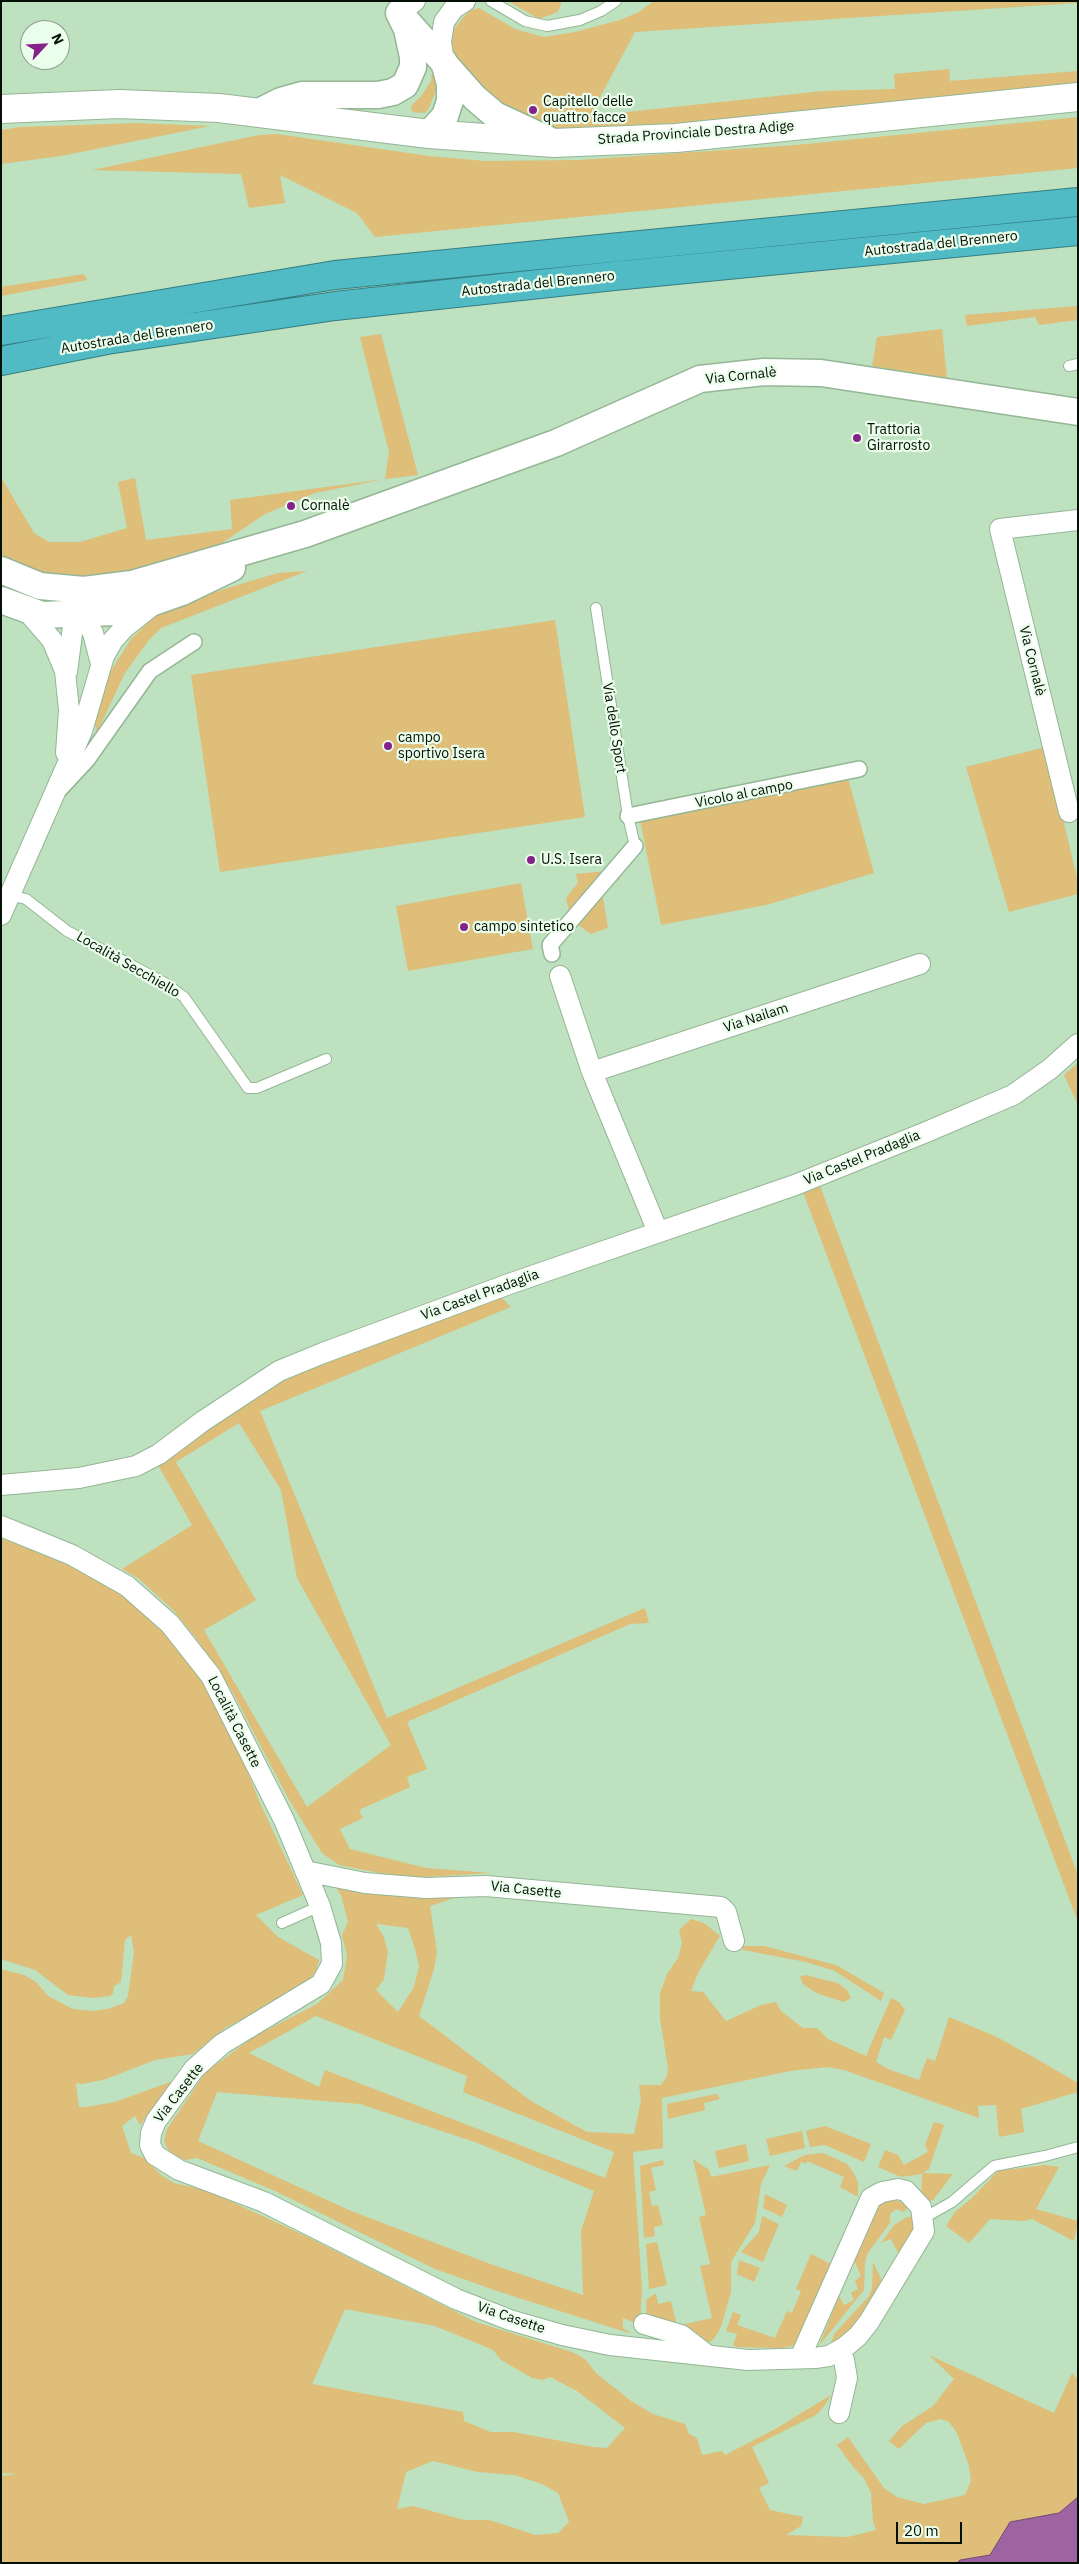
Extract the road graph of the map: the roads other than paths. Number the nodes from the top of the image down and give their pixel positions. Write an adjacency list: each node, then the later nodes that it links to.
1 (465, 1): 5 (street)
2 (491, 1): 3 (lane)
3 (616, 1)
4 (400, 5): 5 (street); 9 (street)
5 (444, 62): 11 (street); 12 (street)
6 (1078, 97): 12 (main road, Strada Provinciale Destra Adige)
7 (45, 108): 8 (main road, Strada Provinciale Destra Adige); 9 (main road, Strada Provinciale Destra Adige); 10 (main road, Strada Provinciale Destra Adige)
8 (1, 109)
9 (262, 111): 11 (main road, Strada Provinciale Destra Adige)
10 (1, 119)
11 (429, 134): 12 (main road, Strada Provinciale Destra Adige)
12 (554, 143)
13 (1078, 202): 15 (highway, Autostrada del Brennero)
14 (1078, 231): 16 (highway, Autostrada del Brennero)
15 (1, 331)
16 (1, 361)
17 (1078, 412): 19 (street, Via Cornalè)
18 (1078, 520): 33 (street, Via Cornalè)
19 (305, 534): 22 (street); 24 (street)
20 (1, 570): 21 (street)
21 (40, 586): 22 (street); 27 (street)
22 (110, 588): 27 (street)
23 (1, 600): 26 (street)
24 (158, 601): 27 (street); 29 (street)
25 (596, 608): 34 (lane, Via dello Sport)
26 (26, 610): 27 (street); 30 (street)
27 (80, 615): 29 (street); 30 (street)
28 (194, 642): 32 (street)
29 (101, 664): 32 (street)
30 (66, 678): 32 (street)
31 (859, 770): 34 (street, Vicolo al campo)
32 (57, 792): 36 (street)
33 (1069, 812)
34 (628, 816): 35 (lane, Via dello Sport)
35 (635, 846): 38 (street)
36 (9, 895): 37 (street); 42 (lane, Località Secchiello)
37 (1, 914)
38 (552, 954)
39 (920, 964): 43 (street, Via Nailam)
40 (560, 976): 43 (street)
41 (1078, 1044): 44 (street, Via Castel Pradaglia)
42 (326, 1059)
43 (592, 1072): 44 (street)
44 (658, 1232): 45 (street, Via Castel Pradaglia)
45 (1, 1486)
46 (1, 1526): 47 (street, Località Casette)
47 (305, 1871): 48 (street, Via Casette); 50 (street, Via Casette)
48 (320, 1906): 49 (lane); 55 (street, Via Casette)
49 (282, 1923)
50 (734, 1941)
51 (1078, 2147): 52 (lane)
52 (924, 2218): 54 (street); 56 (street)
53 (644, 2324): 55 (street)
54 (839, 2352): 56 (street, Via Casette); 57 (street)
55 (707, 2355): 56 (street, Via Casette)
56 (800, 2358)
57 (839, 2413)

